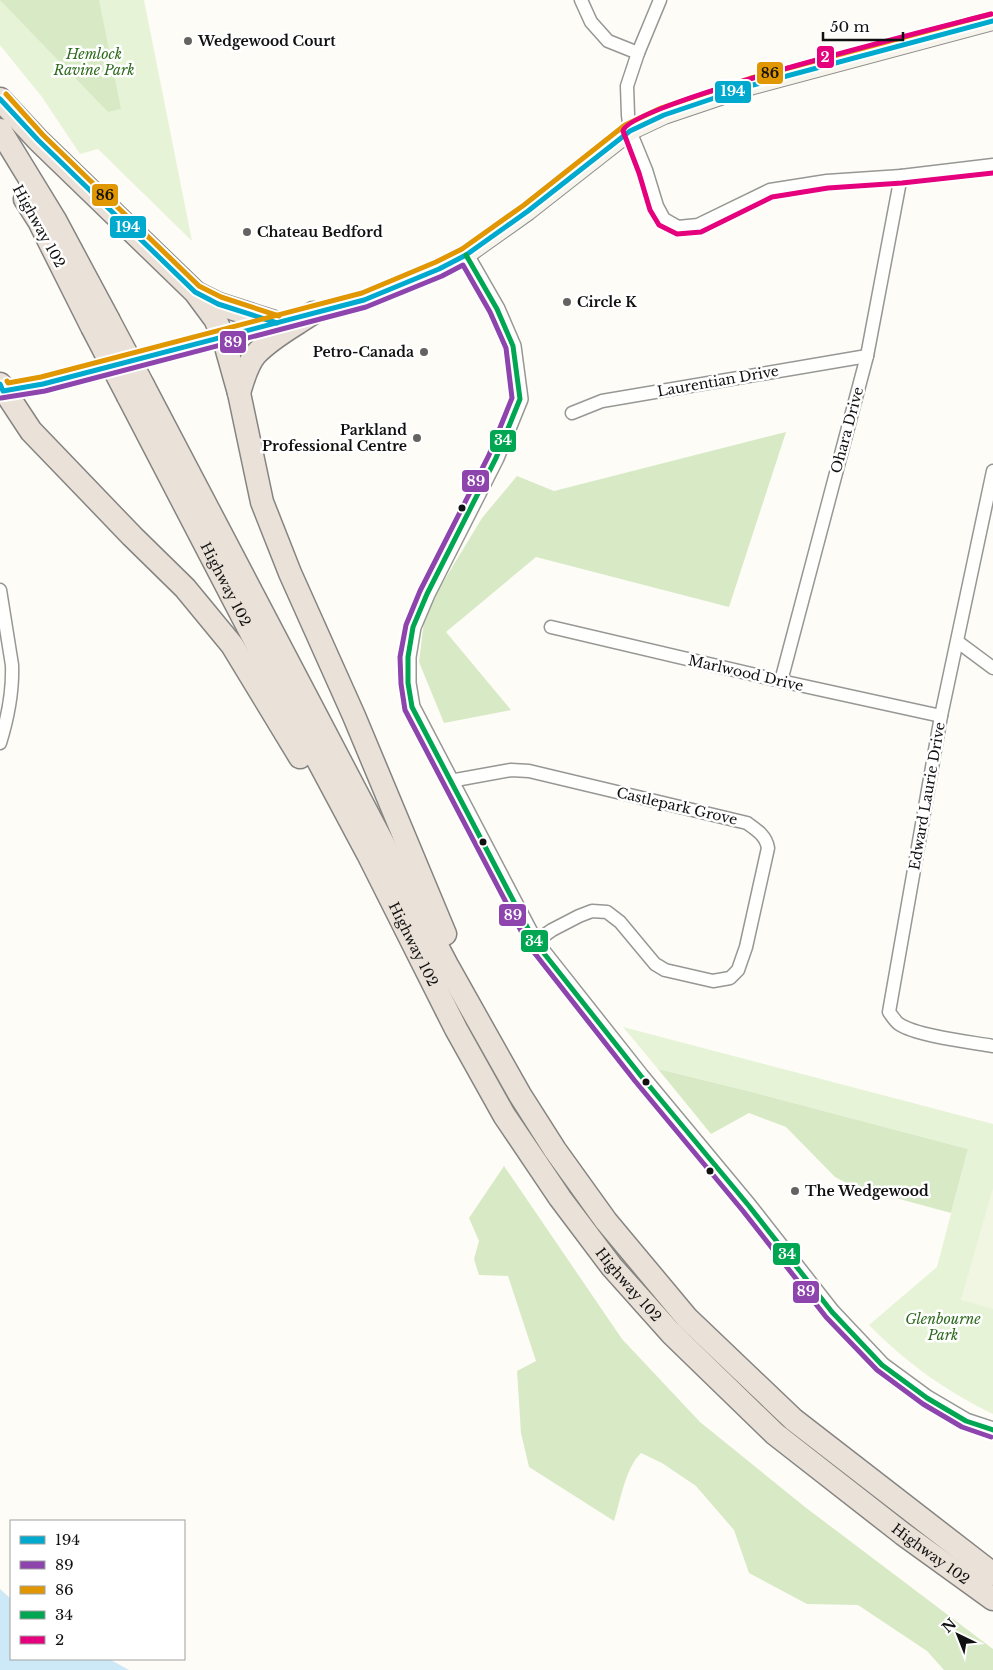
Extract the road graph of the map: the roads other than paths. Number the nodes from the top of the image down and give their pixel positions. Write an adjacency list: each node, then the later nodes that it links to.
1 (581, 0): 4 (street)
2 (660, 0): 4 (street)
3 (993, 21): 7 (main road)
4 (638, 52): 7 (street)
5 (0, 99): 12 (highway)
6 (0, 130): 14 (highway, Highway 102)
7 (630, 130): 10 (street); 11 (main road)
8 (0, 158): 14 (highway, Highway 102)
9 (993, 164): 10 (street)
10 (901, 176): 17 (street, Ohara Drive)
11 (466, 254): 13 (main road); 30 (street)
12 (195, 292): 15 (highway); 16 (highway)
13 (313, 313): 15 (main road); 20 (highway)
14 (100, 323): 19 (highway, Highway 102, bridge)
15 (277, 324): 16 (main road)
16 (223, 336): 18 (main road); 20 (highway)
17 (867, 356): 21 (street, Laurentian Drive); 27 (street, Ohara Drive)
18 (1, 389): 32 (highway)
19 (136, 391): 32 (highway, Highway 102); 33 (highway, Highway 102)
20 (239, 393): 33 (highway)
21 (572, 413)
22 (993, 470): 25 (street, Edward Laurie Drive)
23 (0, 590): 29 (street)
24 (551, 627): 27 (street, Marlwood Drive)
25 (958, 642): 26 (street); 28 (street, Edward Laurie Drive)
26 (993, 668)
27 (781, 681): 28 (street, Marlwood Drive)
28 (941, 716): 34 (street, Edward Laurie Drive)
29 (0, 743)
30 (450, 781): 31 (street); 31 (street, Castlepark Grove)
31 (535, 942): 35 (street)
32 (433, 984): 37 (highway, Highway 102)
33 (492, 1044): 36 (highway, Highway 102)
34 (993, 1046)
35 (993, 1430)
36 (993, 1574)
37 (993, 1600)

